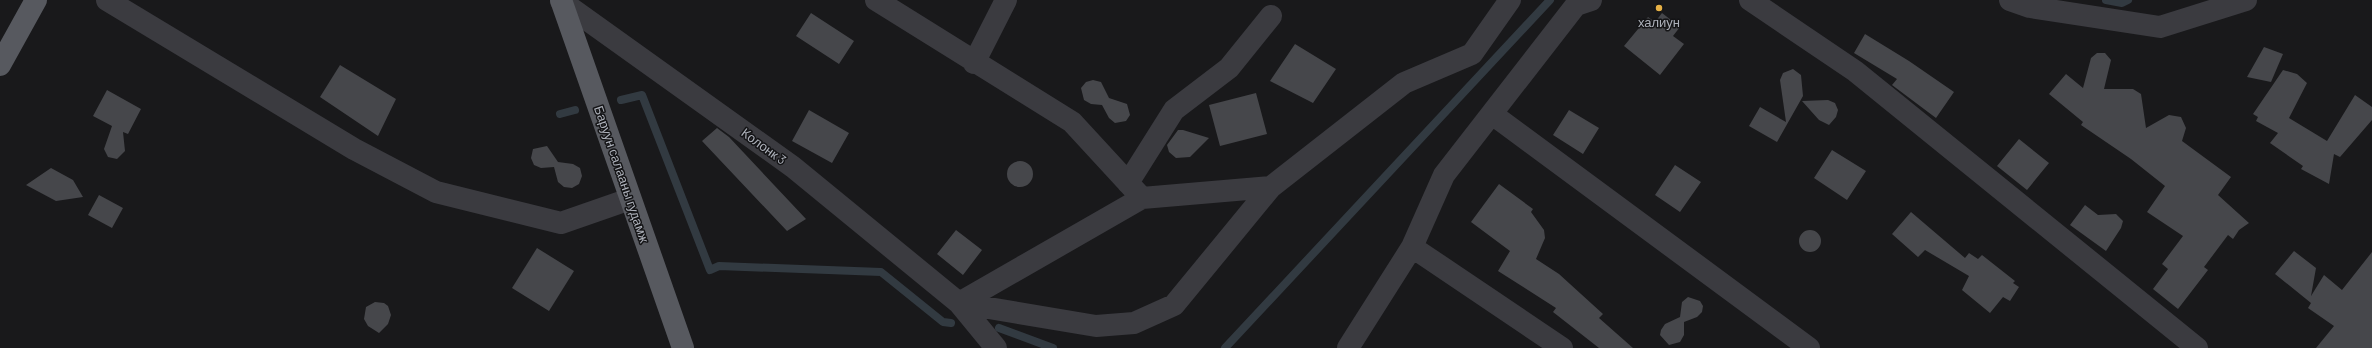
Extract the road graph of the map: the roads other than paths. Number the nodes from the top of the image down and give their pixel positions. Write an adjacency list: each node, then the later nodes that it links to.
1 (36, 0): 12 (main road)
2 (107, 0): 17 (street)
3 (876, 0): 13 (street)
4 (1006, 0): 13 (street)
5 (1510, 0): 15 (street)
6 (1591, 0): 14 (street)
7 (1750, 0): 25 (street)
8 (2010, 0): 9 (street)
9 (2246, 0)
10 (561, 1): 17 (main road, Баруун салааны гудамж); 19 (street, Колонк 3)
11 (1271, 16): 16 (street)
12 (3, 50)
13 (974, 63): 16 (street)
14 (1492, 114): 18 (street); 24 (street)
15 (1271, 186): 16 (street); 19 (street)
16 (1135, 190): 19 (street)
17 (630, 199): 20 (main road, Баруун салааны гудамж)
18 (1412, 247): 22 (street); 23 (street)
19 (959, 303): 21 (street, Колонк 3)
20 (683, 348)
21 (996, 348)
22 (1348, 348)
23 (1562, 348)
24 (1809, 348)
25 (2197, 348)

